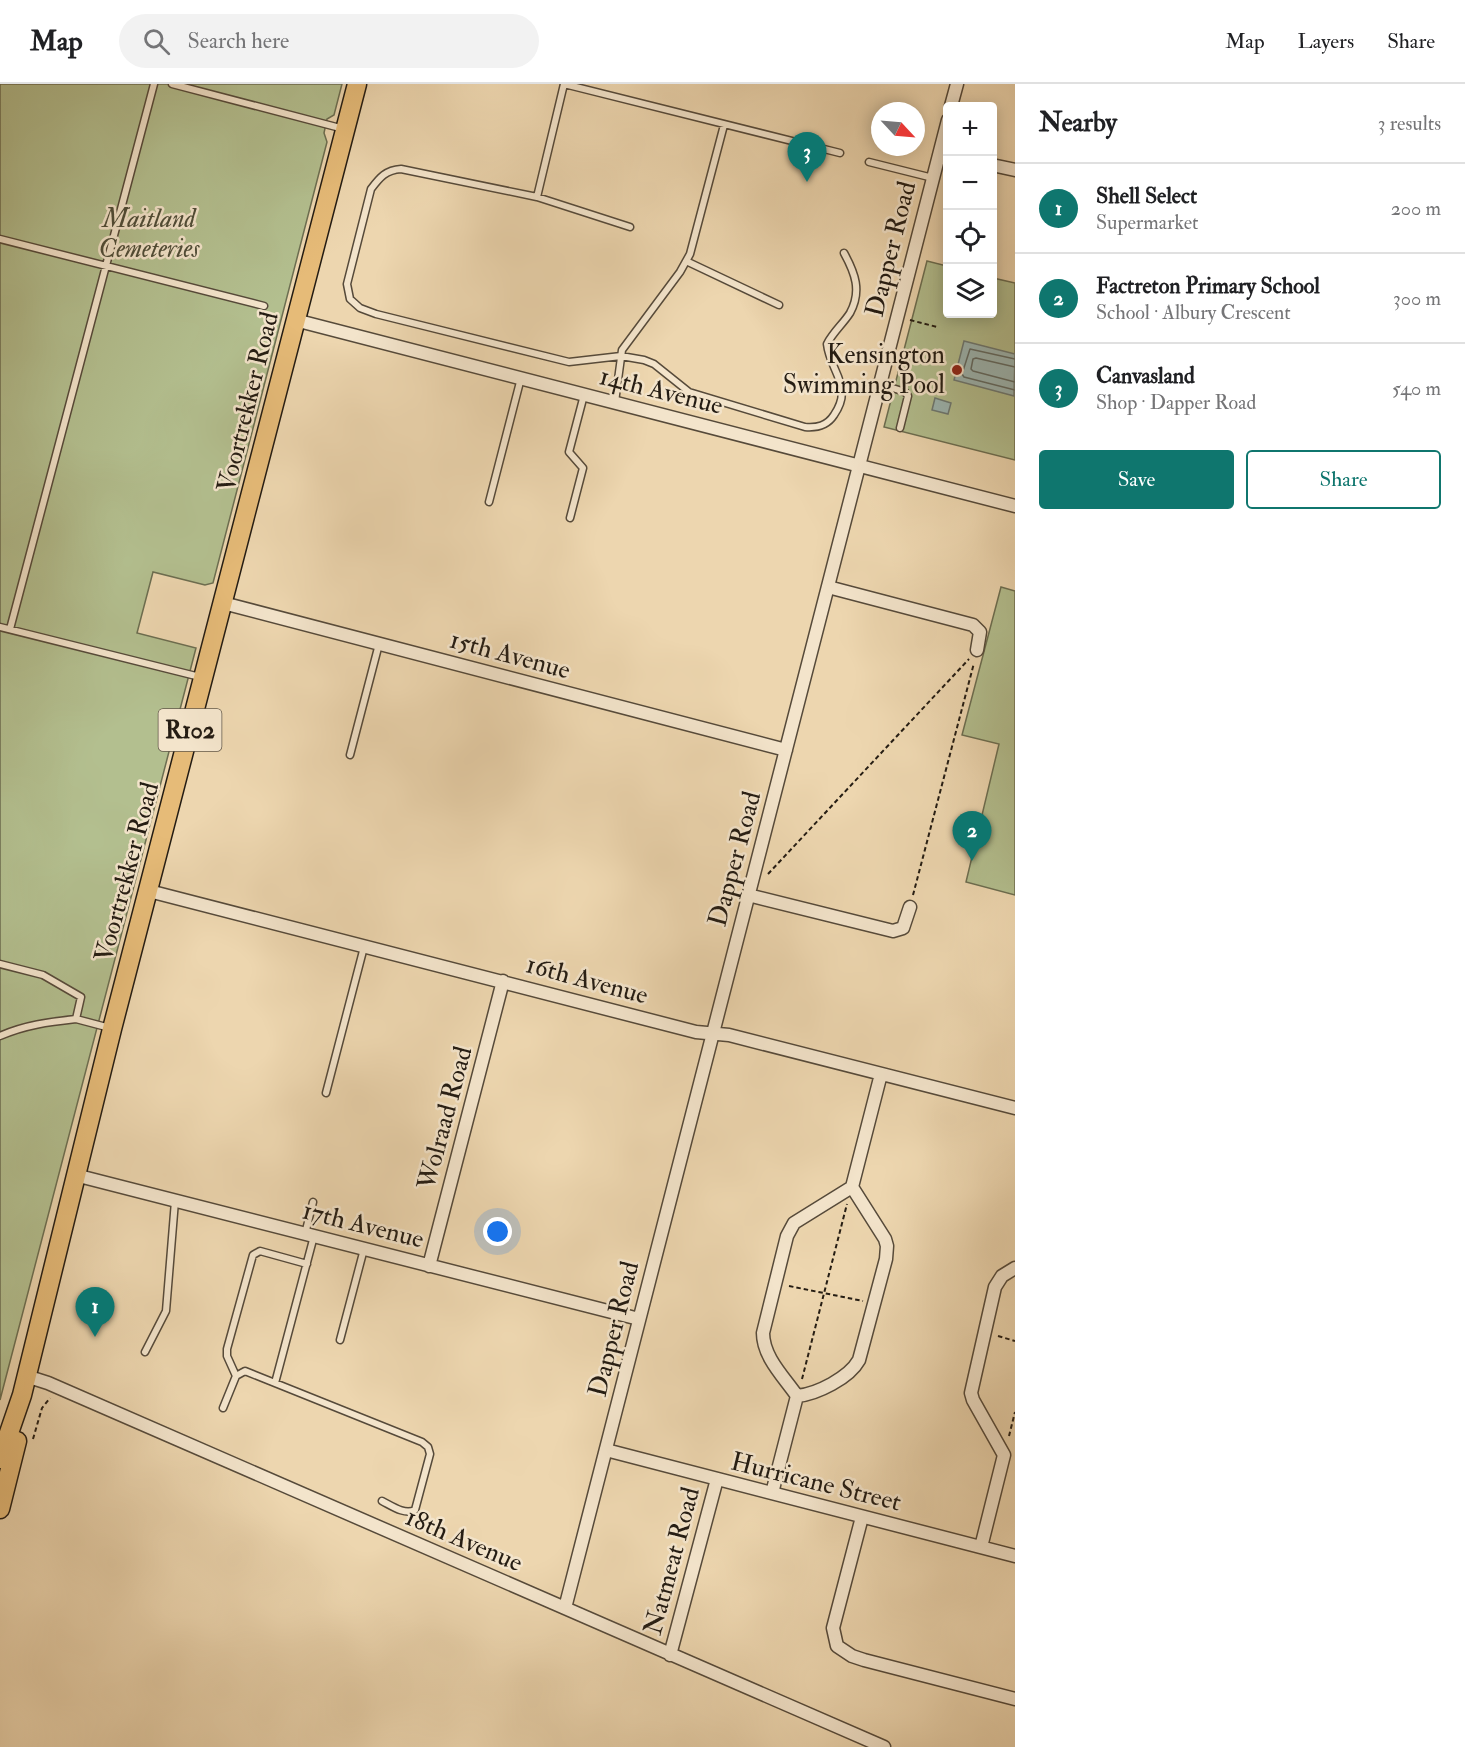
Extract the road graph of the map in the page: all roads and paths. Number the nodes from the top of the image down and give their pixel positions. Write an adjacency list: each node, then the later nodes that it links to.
1 (154, 84): 20 (lane)
2 (172, 84): 8 (lane)
3 (357, 84): 8 (main road, Voortrekker Road / R102)
4 (564, 84): 7 (lane); 15 (lane)
5 (957, 84): 6 (street)
6 (952, 102)
7 (724, 124): 9 (lane); 19 (lane)
8 (345, 129): 24 (main road, Voortrekker Road / R102)
9 (840, 153)
10 (943, 154): 14 (street, Dapper Road)
11 (869, 162): 14 (lane)
12 (997, 166): 13 (street)
13 (1015, 170)
14 (933, 178): 23 (street, Dapper Road)
15 (537, 197): 16 (lane); 26 (lane)
16 (630, 227)
17 (0, 239): 20 (lane)
18 (844, 254): 26 (lane)
19 (686, 261): 21 (lane); 26 (lane)
20 (107, 265): 22 (lane); 39 (lane)
21 (779, 305)
22 (264, 306)
23 (897, 316): 25 (path); 28 (street, Dapper Road)
24 (295, 320): 27 (street, 14th Avenue); 37 (main road, Voortrekker Road / R102)
25 (937, 327)
26 (621, 356): 30 (lane)
27 (520, 378): 29 (street, 14th Avenue); 33 (lane)
28 (880, 384): 31 (lane); 32 (street, Dapper Road)
29 (584, 394): 30 (street, 14th Avenue); 35 (lane)
30 (615, 402): 32 (street, 14th Avenue)
31 (900, 428)
32 (859, 465): 34 (street, 14th Avenue); 36 (street, Dapper Road)
33 (489, 502)
34 (1015, 506)
35 (570, 518)
36 (828, 587): 41 (street); 43 (street, Dapper Road)
37 (223, 603): 40 (street, 15th Avenue); 42 (main road, Voortrekker Road / R102)
38 (0, 627): 39 (lane)
39 (10, 629): 42 (lane)
40 (379, 644): 43 (street, 15th Avenue); 44 (lane)
41 (977, 650): 46 (path); 47 (path)
42 (203, 678): 45 (main road, Voortrekker Road / R102)
43 (786, 750): 46 (street, Dapper Road)
44 (350, 755)
45 (148, 891): 48 (street, 16th Avenue); 52 (main road, Voortrekker Road / R102)
46 (748, 895): 47 (street); 53 (street, Dapper Road)
47 (910, 907)
48 (364, 946): 50 (street, 16th Avenue); 56 (lane)
49 (0, 964): 51 (lane)
50 (503, 981): 53 (street, 16th Avenue); 65 (street, Wolraad Road)
51 (76, 1019): 52 (lane); 54 (lane)
52 (112, 1029): 58 (main road, Voortrekker Road / R102)
53 (713, 1034): 55 (street, 16th Avenue); 70 (street, Dapper Road)
54 (0, 1036)
55 (880, 1074): 57 (street, 16th Avenue); 59 (street)
56 (326, 1093)
57 (1015, 1108)
58 (75, 1175): 60 (street, 17th Avenue); 75 (main road, Voortrekker Road / R102)
59 (852, 1187): 67 (street); 68 (path); 69 (street)
60 (175, 1200): 62 (street, 17th Avenue); 74 (lane)
61 (313, 1202): 62 (lane)
62 (309, 1235): 63 (street, 17th Avenue); 64 (lane)
63 (364, 1249): 65 (street, 17th Avenue); 72 (lane)
64 (306, 1264): 76 (lane); 77 (lane)
65 (429, 1266): 70 (street, 17th Avenue)
66 (1015, 1268): 71 (street)
67 (775, 1283): 68 (path); 79 (street)
68 (824, 1293): 69 (path); 79 (path)
69 (874, 1303): 79 (street)
70 (639, 1319): 84 (street, Dapper Road)
71 (985, 1332): 73 (path); 85 (street)
72 (340, 1340)
73 (1015, 1341)
74 (145, 1352)
75 (26, 1376): 78 (main road, Voortrekker Road / R102); 94 (street, 18th Avenue)
76 (236, 1376): 77 (lane); 81 (lane)
77 (275, 1383): 89 (lane)
78 (21, 1395): 86 (main road, Voortrekker Road / R102); 90 (main road, Voortrekker Road / R102)
79 (797, 1396): 88 (street)
80 (52, 1397): 83 (path)
81 (223, 1408)
82 (1015, 1412): 85 (path)
83 (33, 1439)
84 (606, 1450): 87 (street, Hurricane Street); 94 (street, Dapper Road)
85 (1010, 1452): 92 (street)
86 (0, 1459)
87 (717, 1479): 88 (street, Hurricane Street); 95 (street, Natmeat Road)
88 (772, 1493): 91 (street, Hurricane Street)
89 (382, 1501)
90 (0, 1509)
91 (862, 1517): 92 (street, Hurricane Street); 96 (street)
92 (981, 1547): 93 (street, Hurricane Street)
93 (1015, 1556)
94 (565, 1608): 95 (street, 18th Avenue)
95 (670, 1654): 97 (street, 18th Avenue)
96 (1015, 1699)
97 (884, 1747)

